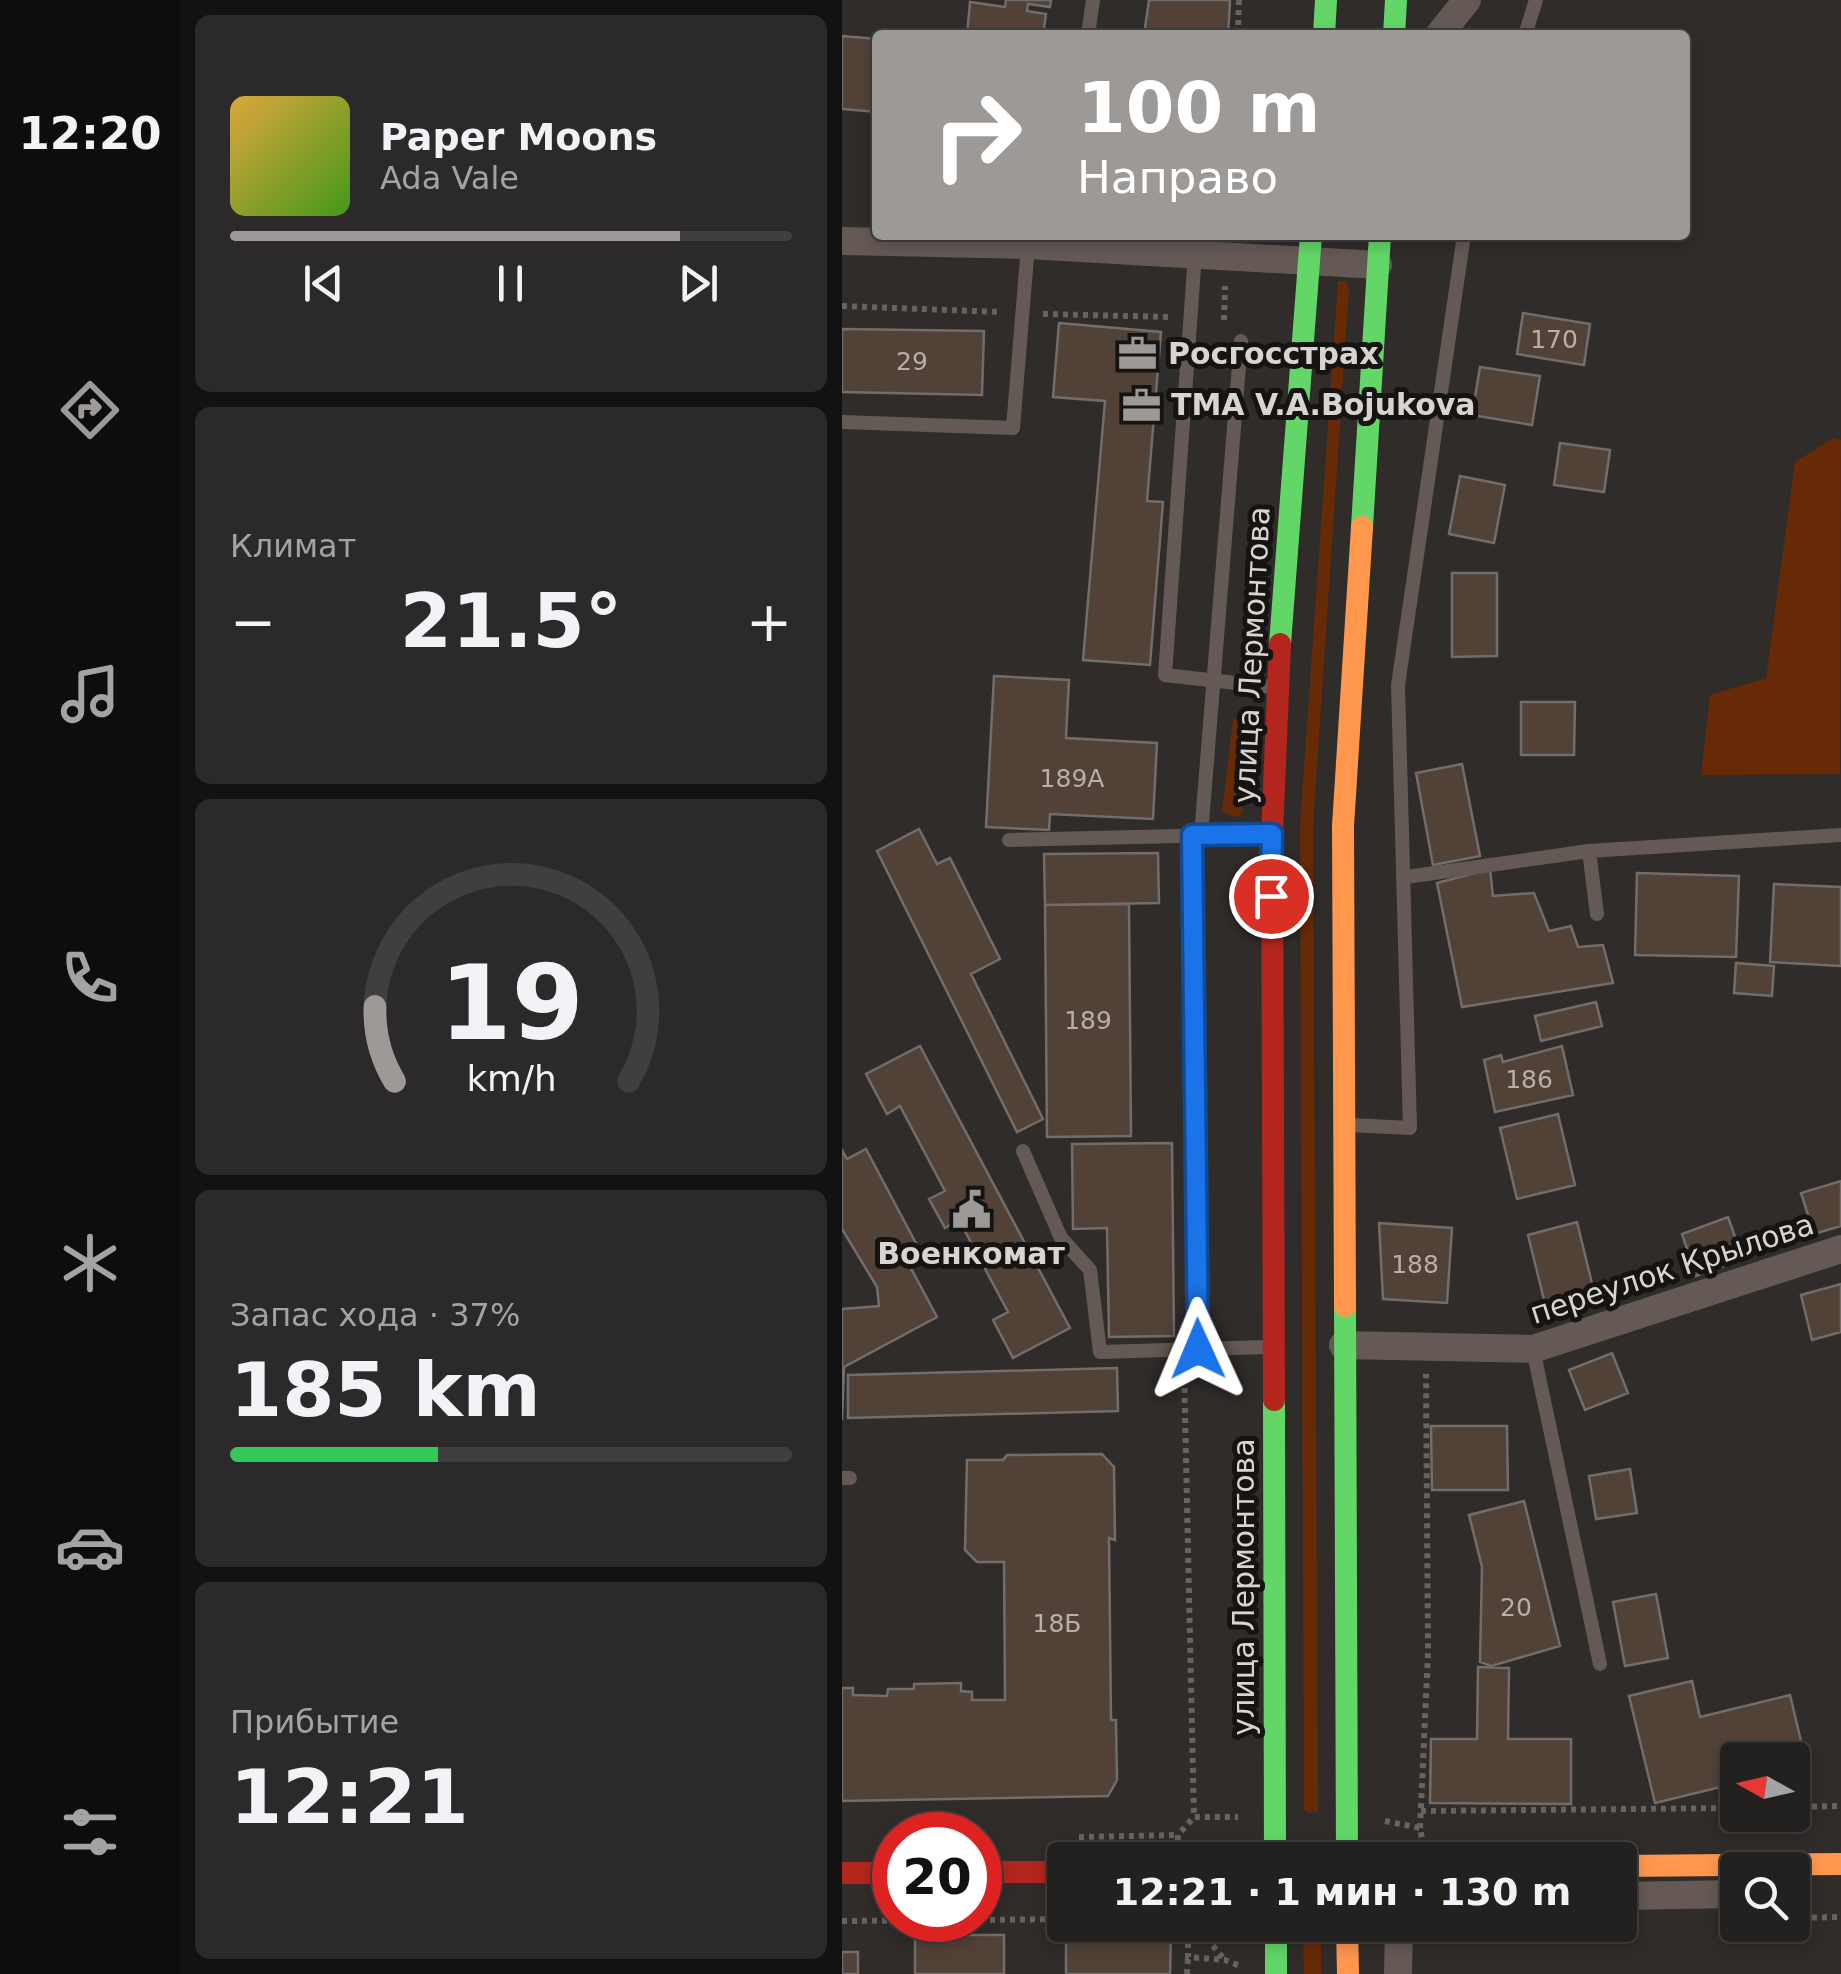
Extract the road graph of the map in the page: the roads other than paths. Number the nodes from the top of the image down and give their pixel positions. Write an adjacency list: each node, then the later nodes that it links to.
1 (1092, 0): 6 (lane)
2 (1326, 0): 7 (main road)
3 (1396, 0): 8 (main road)
4 (1467, 0): 9 (street)
5 (1536, 0): 10 (lane)
6 (1089, 30)
7 (1324, 30)
8 (1394, 30)
9 (1443, 30)
10 (1527, 30)
11 (1380, 240): 17 (main road)
12 (1463, 240): 27 (lane)
13 (842, 241): 14 (street)
14 (1028, 246): 16 (street); 19 (lane)
15 (1310, 248): 16 (street); 17 (street); 21 (main road, улица Лермонтова)
16 (1196, 254): 20 (lane)
17 (1378, 264): 29 (main road)
18 (1241, 341): 20 (lane)
19 (842, 422)
20 (1211, 680): 21 (lane); 23 (lane)
21 (1277, 688): 22 (main road, улица Лермонтова)
22 (1272, 834): 23 (lane); 33 (main road, улица Лермонтова)
23 (1197, 835): 25 (lane); 34 (lane)
24 (1840, 835): 26 (lane)
25 (1009, 840)
26 (1588, 851): 27 (lane); 28 (lane)
27 (1406, 877): 29 (lane)
28 (1597, 914)
29 (1341, 1124): 32 (main road)
30 (1023, 1151): 34 (lane)
31 (1840, 1249): 35 (street, переулок Крылова)
32 (1343, 1345): 35 (street, переулок Крылова); 38 (main road)
33 (1274, 1346): 34 (lane); 37 (main road, улица Лермонтова)
34 (1198, 1349)
35 (1533, 1349): 36 (lane)
36 (1600, 1664)
37 (1275, 1842)
38 (1347, 1842)
39 (1840, 1864): 40 (main road)
40 (1810, 1865)
41 (1637, 1866): 42 (main road)
42 (1720, 1867)
43 (872, 1872): 46 (main road)
44 (1002, 1872): 45 (main road)
45 (1047, 1872)
46 (842, 1873)
47 (1720, 1894): 48 (street)
48 (1637, 1896)
49 (1276, 1942): 52 (main road)
50 (1348, 1942): 53 (main road)
51 (1398, 1942): 54 (street)
52 (1276, 1974)
53 (1348, 1974)
54 (1398, 1974)

